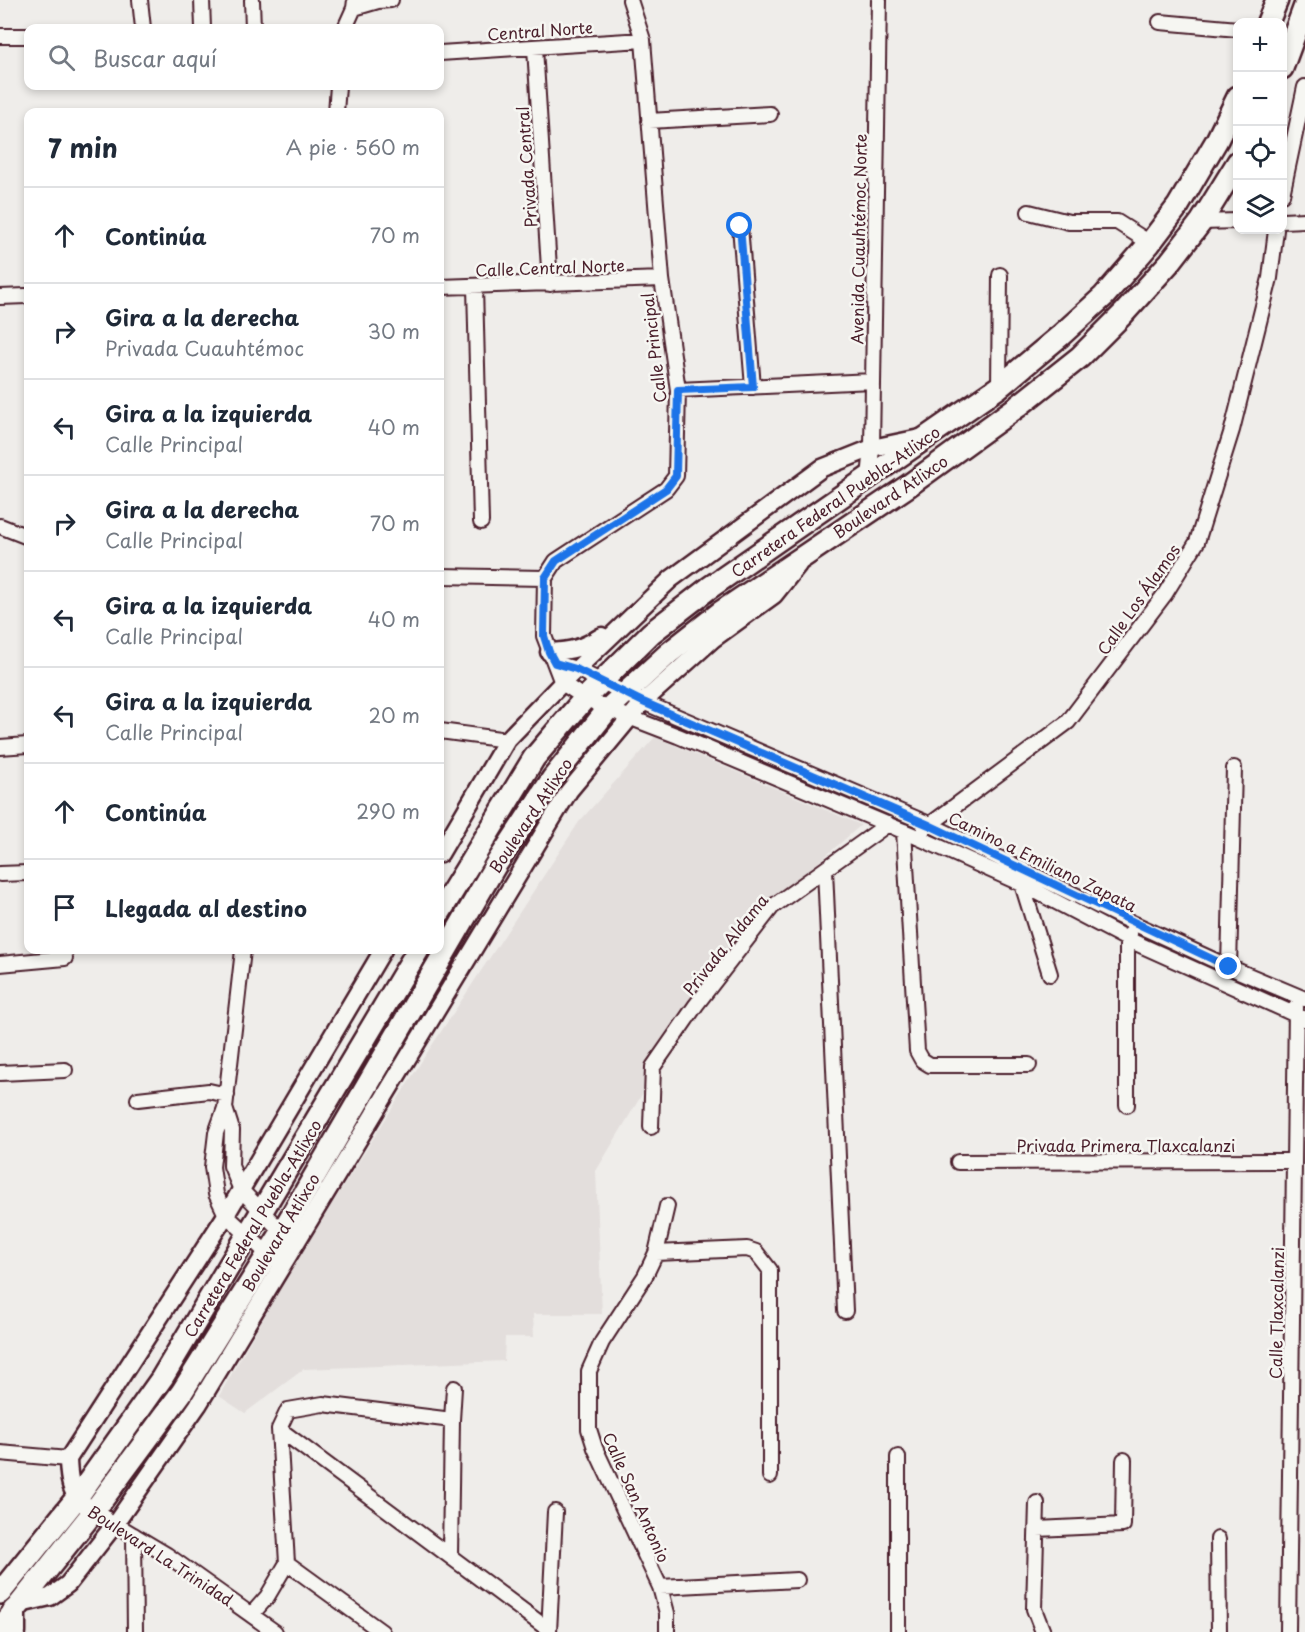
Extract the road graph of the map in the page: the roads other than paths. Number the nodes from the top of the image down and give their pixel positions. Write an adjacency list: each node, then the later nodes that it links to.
1 (140, 0): 12 (street)
2 (202, 0): 13 (street)
3 (252, 0): 14 (street)
4 (391, 0): 8 (street)
5 (630, 0): 19 (street, Calle Principal)
6 (879, 0): 46 (street, Avenida Cuauhtémoc Norte)
7 (1277, 0): 10 (main road)
8 (354, 4): 15 (street)
9 (1305, 6): 22 (main road)
10 (1270, 18)
11 (1160, 22): 16 (street)
12 (143, 24)
13 (203, 24)
14 (253, 24)
15 (346, 24)
16 (1233, 29)
17 (0, 36): 18 (street)
18 (24, 36)
19 (643, 40): 20 (street, Central Norte); 28 (street, Calle Principal)
20 (535, 48): 21 (street, Central Norte); 41 (street, Privada Central)
21 (444, 53)
22 (1287, 55)
23 (1305, 87): 30 (street)
24 (338, 90): 26 (street)
25 (1233, 107): 38 (main road, Carretera Federal Puebla-Atlixco)
26 (336, 108)
27 (770, 114): 28 (street)
28 (649, 121): 40 (street, Calle Principal)
29 (1233, 170): 35 (main road, Boulevard Atlixco)
30 (1285, 180)
31 (1029, 212): 38 (street)
32 (1305, 220): 34 (street)
33 (1233, 221): 35 (street)
34 (1287, 221)
35 (1201, 222): 64 (main road, Boulevard Atlixco)
36 (740, 226): 47 (street)
37 (1276, 234): 73 (street, Calle Los Álamos)
38 (1150, 243): 48 (main road, Carretera Federal Puebla-Atlixco)
39 (1000, 275): 48 (street)
40 (662, 279): 41 (street, Calle Central Norte); 49 (street, Calle Principal)
41 (550, 284): 43 (street, Calle Central Norte)
42 (444, 287): 43 (street, Calle Central Norte)
43 (475, 287): 53 (street)
44 (24, 296): 45 (street)
45 (0, 297)
46 (872, 381): 47 (street); 51 (street, Avenida Cuauhtémoc Norte)
47 (753, 387): 49 (street)
48 (999, 387): 50 (main road, Carretera Federal Puebla-Atlixco)
49 (678, 390): 57 (street, Calle Principal)
50 (927, 437): 51 (street); 52 (main road, Carretera Federal Puebla-Atlixco)
51 (872, 448): 52 (street, Avenida Cuauhtémoc Norte); 58 (street)
52 (869, 478): 61 (main road, Carretera Federal Puebla-Atlixco)
53 (481, 522)
54 (0, 526): 55 (street)
55 (24, 535)
56 (444, 576): 57 (street)
57 (545, 578): 59 (street)
58 (624, 624): 59 (street); 60 (street)
59 (552, 657): 60 (street); 62 (street)
60 (576, 669): 61 (street); 62 (street)
61 (601, 682): 63 (main road, Carretera Federal Puebla-Atlixco); 64 (street, Camino a Emiliano Zapata)
62 (562, 683): 63 (street); 68 (street)
63 (585, 698): 65 (street, Camino a Emiliano Zapata); 80 (main road, Carretera Federal Puebla-Atlixco)
64 (634, 698): 65 (main road, Boulevard Atlixco); 66 (street); 73 (street, Camino a Emiliano Zapata)
65 (608, 709): 66 (street, Camino a Emiliano Zapata); 106 (main road, Boulevard Atlixco)
66 (629, 718): 72 (street, Camino a Emiliano Zapata); 106 (street)
67 (444, 732): 68 (street)
68 (507, 740): 75 (street)
69 (24, 745): 70 (street)
70 (0, 747)
71 (1234, 768): 88 (street)
72 (888, 824): 74 (street, Camino a Emiliano Zapata); 76 (street, Privada Aldama)
73 (929, 825): 74 (street, Calle Los Álamos); 81 (street, Camino a Emiliano Zapata)
74 (909, 834): 79 (street, Camino a Emiliano Zapata); 92 (street)
75 (444, 847)
76 (825, 870): 98 (street, Privada Aldama); 109 (street)
77 (24, 873): 78 (street)
78 (0, 874)
79 (1022, 884): 82 (street, Camino a Emiliano Zapata); 89 (street)
80 (444, 905)
81 (1135, 924): 82 (street); 88 (street, Camino a Emiliano Zapata)
82 (1127, 939): 91 (street, Camino a Emiliano Zapata); 97 (street)
83 (243, 954): 96 (street)
84 (381, 954): 101 (street)
85 (416, 954): 103 (main road, Carretera Federal Puebla-Atlixco)
86 (65, 958): 87 (street)
87 (0, 964)
88 (1229, 967): 90 (street, Camino a Emiliano Zapata)
89 (1050, 974)
90 (1301, 997): 91 (street, Calle Tlaxcalanzi)
91 (1300, 1017): 99 (street, Calle Tlaxcalanzi)
92 (1029, 1065)
93 (65, 1070): 94 (street)
94 (0, 1073)
95 (138, 1099): 96 (street)
96 (226, 1102): 101 (street); 104 (street)
97 (1127, 1105)
98 (651, 1127)
99 (1294, 1161): 100 (street, Privada Primera Tlaxcalanzi); 141 (street, Calle Tlaxcalanzi)
100 (958, 1162)
101 (241, 1190): 103 (street); 104 (street)
102 (667, 1206): 107 (street, Calle San Antonio)
103 (262, 1212): 105 (main road, Carretera Federal Puebla-Atlixco); 106 (street)
104 (226, 1215): 105 (street); 115 (street)
105 (247, 1236): 108 (street); 118 (main road, Carretera Federal Puebla-Atlixco)
106 (288, 1238): 108 (main road, Boulevard Atlixco)
107 (656, 1253): 117 (street); 129 (street, Calle San Antonio)
108 (275, 1260): 120 (main road, Boulevard Atlixco); 122 (street)
109 (845, 1311)
110 (454, 1388): 111 (street)
111 (452, 1420): 112 (street); 126 (street)
112 (279, 1429): 126 (street); 127 (street)
113 (0, 1453): 115 (street)
114 (898, 1457): 138 (street)
115 (68, 1459): 118 (street)
116 (1124, 1460): 123 (street)
117 (770, 1476)
118 (76, 1499): 120 (street, Boulevard La Trinidad); 130 (main road, Boulevard Atlixco)
119 (1037, 1503): 123 (street)
120 (94, 1511): 122 (street, Boulevard La Trinidad); 130 (main road, Boulevard Atlixco)
121 (555, 1512): 133 (street)
122 (115, 1524): 124 (street, Boulevard La Trinidad); 130 (street)
123 (1037, 1529): 139 (street)
124 (134, 1535): 131 (street, Boulevard La Trinidad); 134 (street)
125 (1218, 1539): 140 (street)
126 (450, 1556): 133 (street)
127 (287, 1563): 131 (street); 136 (street)
128 (797, 1580): 129 (street)
129 (660, 1587): 137 (street, Calle San Antonio)
130 (12, 1610): 132 (main road, Boulevard Atlixco)
131 (252, 1614): 135 (street, Boulevard La Trinidad)
132 (0, 1629)
133 (549, 1631)
134 (135, 1632)
135 (275, 1632)
136 (382, 1632)
137 (667, 1632)
138 (898, 1632)
139 (1043, 1632)
140 (1220, 1632)
141 (1288, 1632)

